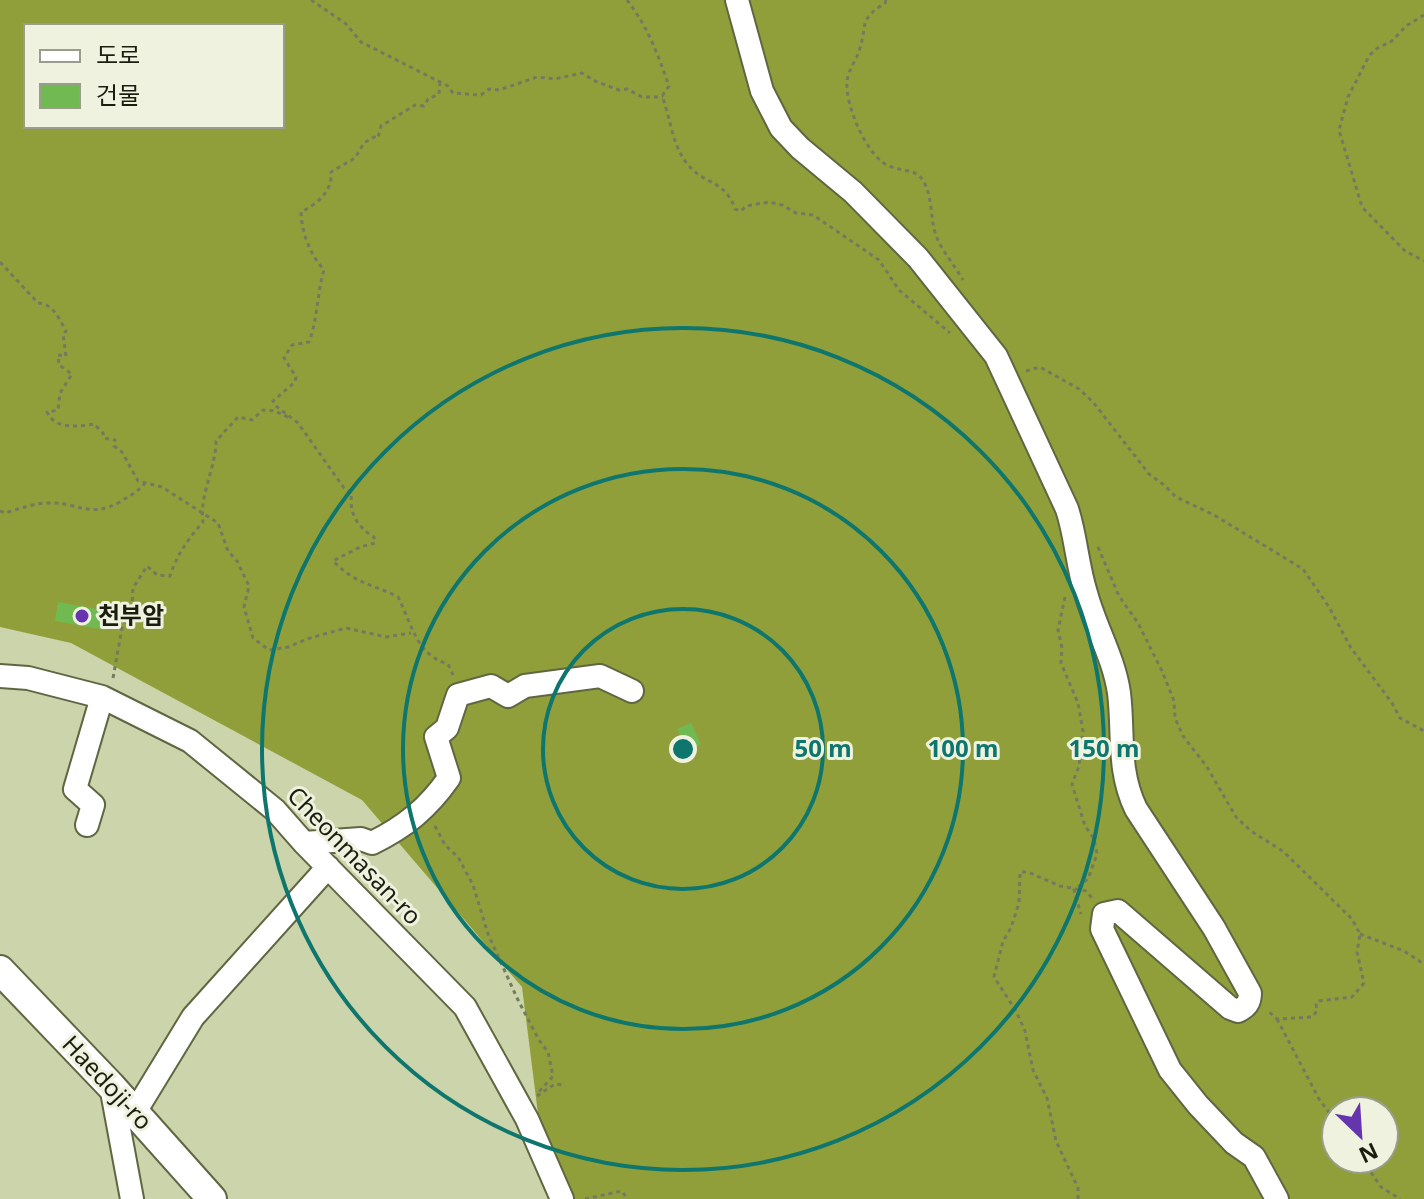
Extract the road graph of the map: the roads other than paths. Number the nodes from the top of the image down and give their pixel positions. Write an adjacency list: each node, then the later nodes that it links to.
1 (737, 0): 14 (street)
2 (0, 676): 4 (street, Cheonmasan-ro)
3 (632, 691): 6 (street)
4 (107, 699): 5 (street); 6 (street, Cheonmasan-ro)
5 (87, 825)
6 (304, 843): 7 (street, Cheonmasan-ro)
7 (328, 867): 10 (street); 13 (street, Cheonmasan-ro)
8 (0, 970): 9 (main road, Haedoji-ro)
9 (111, 1086): 10 (main road, Haedoji-ro); 11 (street)
10 (135, 1112): 12 (main road, Haedoji-ro)
11 (132, 1199)
12 (212, 1199)
13 (562, 1199)
14 (1277, 1199)

